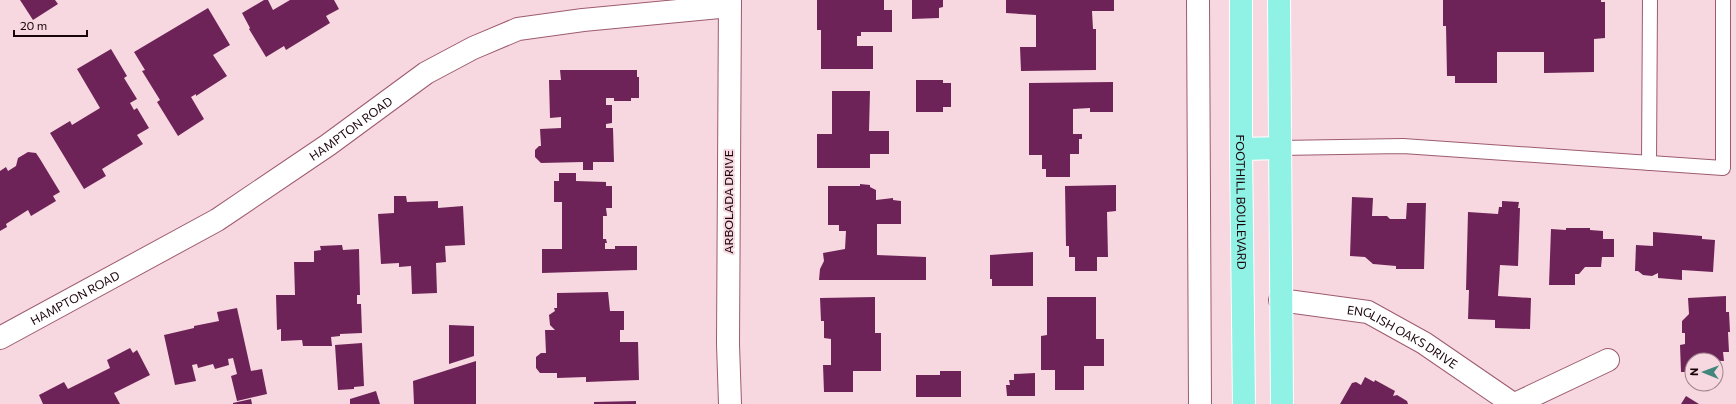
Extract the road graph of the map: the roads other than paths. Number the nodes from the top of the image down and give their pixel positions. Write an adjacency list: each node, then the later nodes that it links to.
1 (1198, 0): 14 (street)
2 (1241, 0): 8 (main road, FOOTHILL BOULEVARD)
3 (1279, 0): 7 (main road)
4 (1650, 0): 9 (lane)
5 (1724, 0): 9 (lane)
6 (730, 3): 11 (street, HAMPTON ROAD); 13 (street, ARBOLADA DRIVE)
7 (1279, 148): 8 (main road); 9 (lane); 10 (main road)
8 (1241, 149): 15 (main road, FOOTHILL BOULEVARD)
9 (1649, 163)
10 (1280, 300): 16 (main road); 17 (street, ENGLISH OAKS DRIVE)
11 (0, 338)
12 (1608, 360): 17 (street, ENGLISH OAKS DRIVE)
13 (730, 404)
14 (1200, 404)
15 (1244, 404)
16 (1282, 404)
17 (1514, 404)

